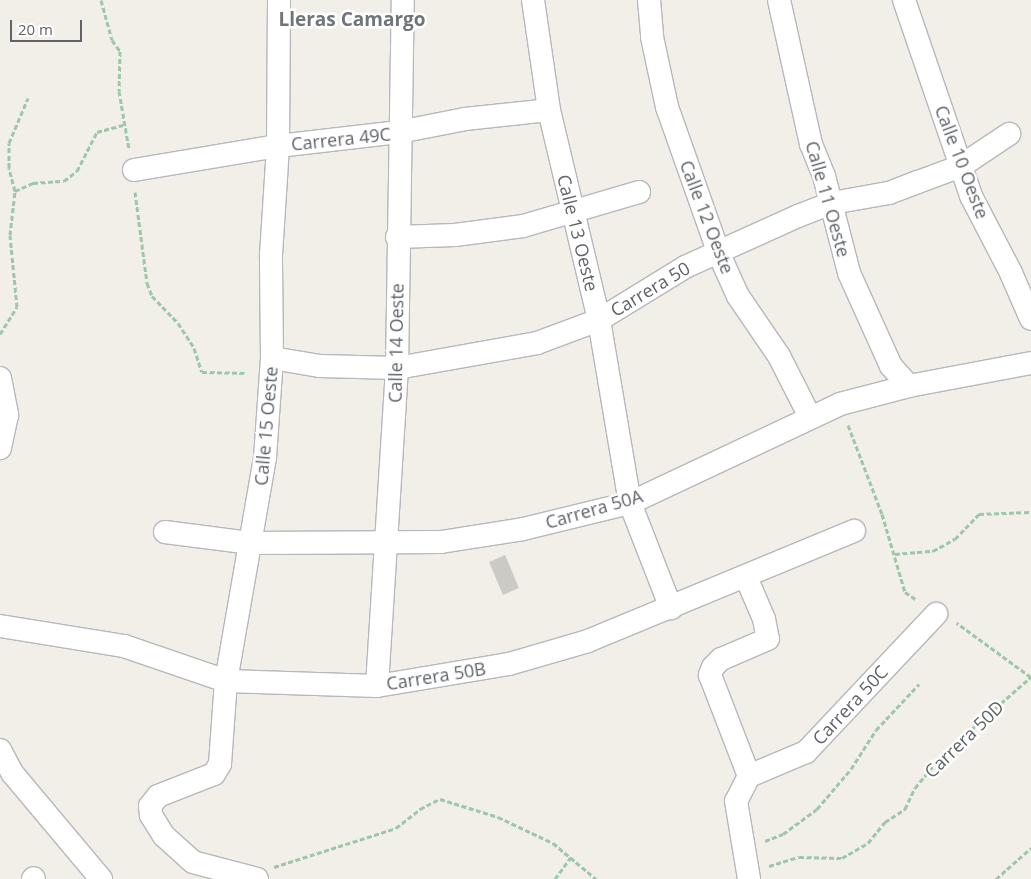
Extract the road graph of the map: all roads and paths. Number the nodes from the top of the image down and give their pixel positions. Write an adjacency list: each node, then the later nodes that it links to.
1 (279, 0): 12 (street, Calle 15 Oeste)
2 (403, 0): 10 (street, Calle 14 Oeste)
3 (534, 0): 8 (street, Calle 13 Oeste)
4 (649, 0): 20 (street, Calle 12 Oeste)
5 (779, 0): 17 (street, Calle 11 Oeste)
6 (904, 0): 13 (street, Calle 10 Oeste)
7 (28, 98): 15 (path)
8 (549, 110): 10 (street, Carrera 49C); 18 (street, Calle 13 Oeste)
9 (123, 125): 15 (path)
10 (399, 132): 12 (street, Carrera 49C); 19 (street, Calle 14 Oeste)
11 (1009, 134): 13 (street, Carrera 50)
12 (278, 146): 14 (street, Carrera 49C); 25 (street, Calle 15 Oeste)
13 (961, 166): 17 (street, Carrera 50); 21 (street, Calle 10 Oeste)
14 (134, 170)
15 (15, 191): 23 (path)
16 (639, 192): 18 (street)
17 (832, 203): 20 (street, Carrera 50); 29 (street, Calle 11 Oeste)
18 (573, 212): 19 (street); 22 (street, Calle 13 Oeste)
19 (397, 237): 26 (street, Calle 14 Oeste)
20 (719, 254): 22 (street, Carrera 50); 31 (street, Calle 12 Oeste)
21 (1031, 319)
22 (600, 320): 26 (street, Carrera 50); 33 (street, Calle 13 Oeste)
23 (0, 334)
24 (1031, 363): 29 (street, Carrera 50A)
25 (272, 365): 26 (street, Carrera 50); 27 (path); 38 (street, Calle 15 Oeste)
26 (397, 368): 37 (street, Calle 14 Oeste)
27 (202, 372)
28 (0, 378): 32 (street)
29 (909, 386): 30 (street, Carrera 50A)
30 (840, 404): 31 (street, Carrera 50A); 39 (path)
31 (810, 417): 33 (street, Carrera 50A)
32 (0, 448)
33 (630, 503): 37 (street, Carrera 50A); 41 (street, Calle 13 Oeste)
34 (1031, 512): 39 (path)
35 (854, 531): 40 (street, Carrera 50B)
36 (165, 532): 38 (street, Carrera 50A)
37 (388, 541): 38 (street, Carrera 50A); 47 (street, Calle 14 Oeste)
38 (252, 543): 45 (street, Calle 15 Oeste)
39 (894, 554): 42 (path)
40 (746, 577): 41 (street, Carrera 50B); 50 (street)
41 (671, 608): 47 (street, Carrera 50B)
42 (936, 614): 44 (path); 50 (street, Carrera 50C)
43 (0, 626): 45 (street, Carrera 50B)
44 (1031, 677): 54 (path, Carrera 50D)
45 (226, 681): 47 (street, Carrera 50B); 55 (street, Calle 15 Oeste)
46 (919, 684): 52 (path)
47 (377, 686)
48 (0, 750): 49 (street)
49 (6, 776): 56 (street)
50 (749, 776): 52 (street)
51 (1031, 848): 59 (path)
52 (744, 849): 54 (street)
53 (571, 857): 55 (path); 57 (path); 58 (path)
54 (748, 876)
55 (254, 878)
56 (101, 879)
57 (555, 879)
58 (596, 879)
59 (996, 879)

